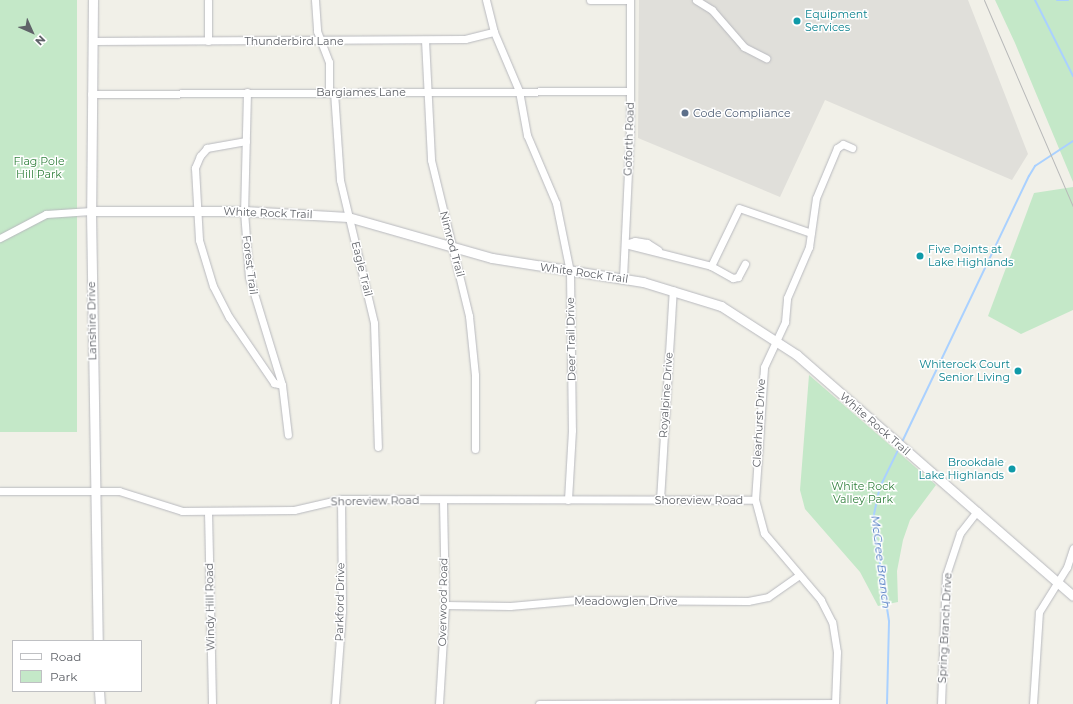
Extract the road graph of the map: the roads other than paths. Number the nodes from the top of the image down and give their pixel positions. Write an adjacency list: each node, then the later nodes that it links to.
1 (93, 0): 11 (street, Lanshire Drive)
2 (208, 0): 12 (street)
3 (316, 0): 9 (street, Eagle Trail)
4 (486, 0): 8 (street, Deer Trail Drive)
5 (590, 0): 6 (street)
6 (630, 0): 15 (street, Goforth Road)
7 (696, 0): 13 (street)
8 (494, 32): 10 (street, Thunderbird Lane); 14 (street, Deer Trail Drive)
9 (321, 40): 10 (street, Thunderbird Lane); 12 (street, Thunderbird Lane); 17 (street, Eagle Trail)
10 (425, 40): 18 (street, Nimrod Trail)
11 (92, 41): 12 (street, Thunderbird Lane); 19 (street, Lanshire Drive)
12 (208, 41)
13 (766, 58)
14 (519, 91): 15 (street, Bargiames Lane); 18 (street, Bargiames Lane); 32 (street, Deer Trail Drive)
15 (630, 91): 28 (street, Goforth Road)
16 (247, 92): 17 (street, Bargiames Lane); 19 (street, Bargiames Lane); 20 (street, Forest Trail)
17 (332, 92): 18 (street, Bargiames Lane); 25 (street, Eagle Trail)
18 (426, 92): 29 (street, Nimrod Trail)
19 (91, 94): 24 (street, Lanshire Drive)
20 (246, 141): 22 (street); 23 (street, Forest Trail)
21 (852, 148): 26 (street, Clearhurst Drive)
22 (196, 211): 23 (street, White Rock Trail); 24 (street, White Rock Trail); 36 (street)
23 (244, 211): 25 (street, White Rock Trail); 36 (street, Forest Trail)
24 (91, 212): 27 (street, White Rock Trail); 41 (street, Lanshire Drive)
25 (348, 217): 29 (street, White Rock Trail); 38 (street, Eagle Trail)
26 (811, 233): 31 (street); 35 (street, Clearhurst Drive)
27 (0, 238)
28 (624, 244): 31 (street); 33 (street, Goforth Road)
29 (452, 246): 32 (street, White Rock Trail); 39 (street, Nimrod Trail)
30 (745, 264): 31 (street)
31 (711, 266)
32 (570, 272): 33 (street, White Rock Trail); 44 (street, Deer Trail Drive)
33 (622, 278): 34 (street, White Rock Trail)
34 (673, 290): 35 (street, White Rock Trail); 45 (street, Royalpine Drive)
35 (776, 339): 46 (street, Clearhurst Drive); 48 (street, White Rock Trail)
36 (282, 384): 37 (street, Forest Trail)
37 (288, 435)
38 (378, 447)
39 (475, 449)
40 (0, 491): 41 (street, Shoreview Road)
41 (96, 491): 47 (street, Shoreview Road); 54 (street, Lanshire Drive)
42 (341, 499): 43 (street, Shoreview Road); 47 (street, Shoreview Road); 58 (street, Parkford Drive)
43 (443, 500): 44 (street, Shoreview Road); 53 (street, Overwood Road)
44 (568, 500): 45 (street, Shoreview Road)
45 (660, 500): 46 (street, Shoreview Road)
46 (755, 500): 50 (street, Clearhurst Drive)
47 (208, 511): 57 (street, Windy Hill Road)
48 (977, 511): 51 (street, White Rock Trail); 62 (street, Spring Branch Drive)
49 (1073, 548): 51 (street)
50 (799, 575): 53 (street, Meadowglen Drive); 61 (street, Clearhurst Drive)
51 (1056, 582): 52 (street, White Rock Trail); 63 (street)
52 (1073, 596)
53 (445, 605): 59 (street, Overwood Road)
54 (98, 640)
55 (99, 692): 56 (street)
56 (100, 704)
57 (212, 704)
58 (335, 704)
59 (439, 704)
60 (539, 704): 61 (street)
61 (835, 704)
62 (941, 704)
63 (1033, 704)

